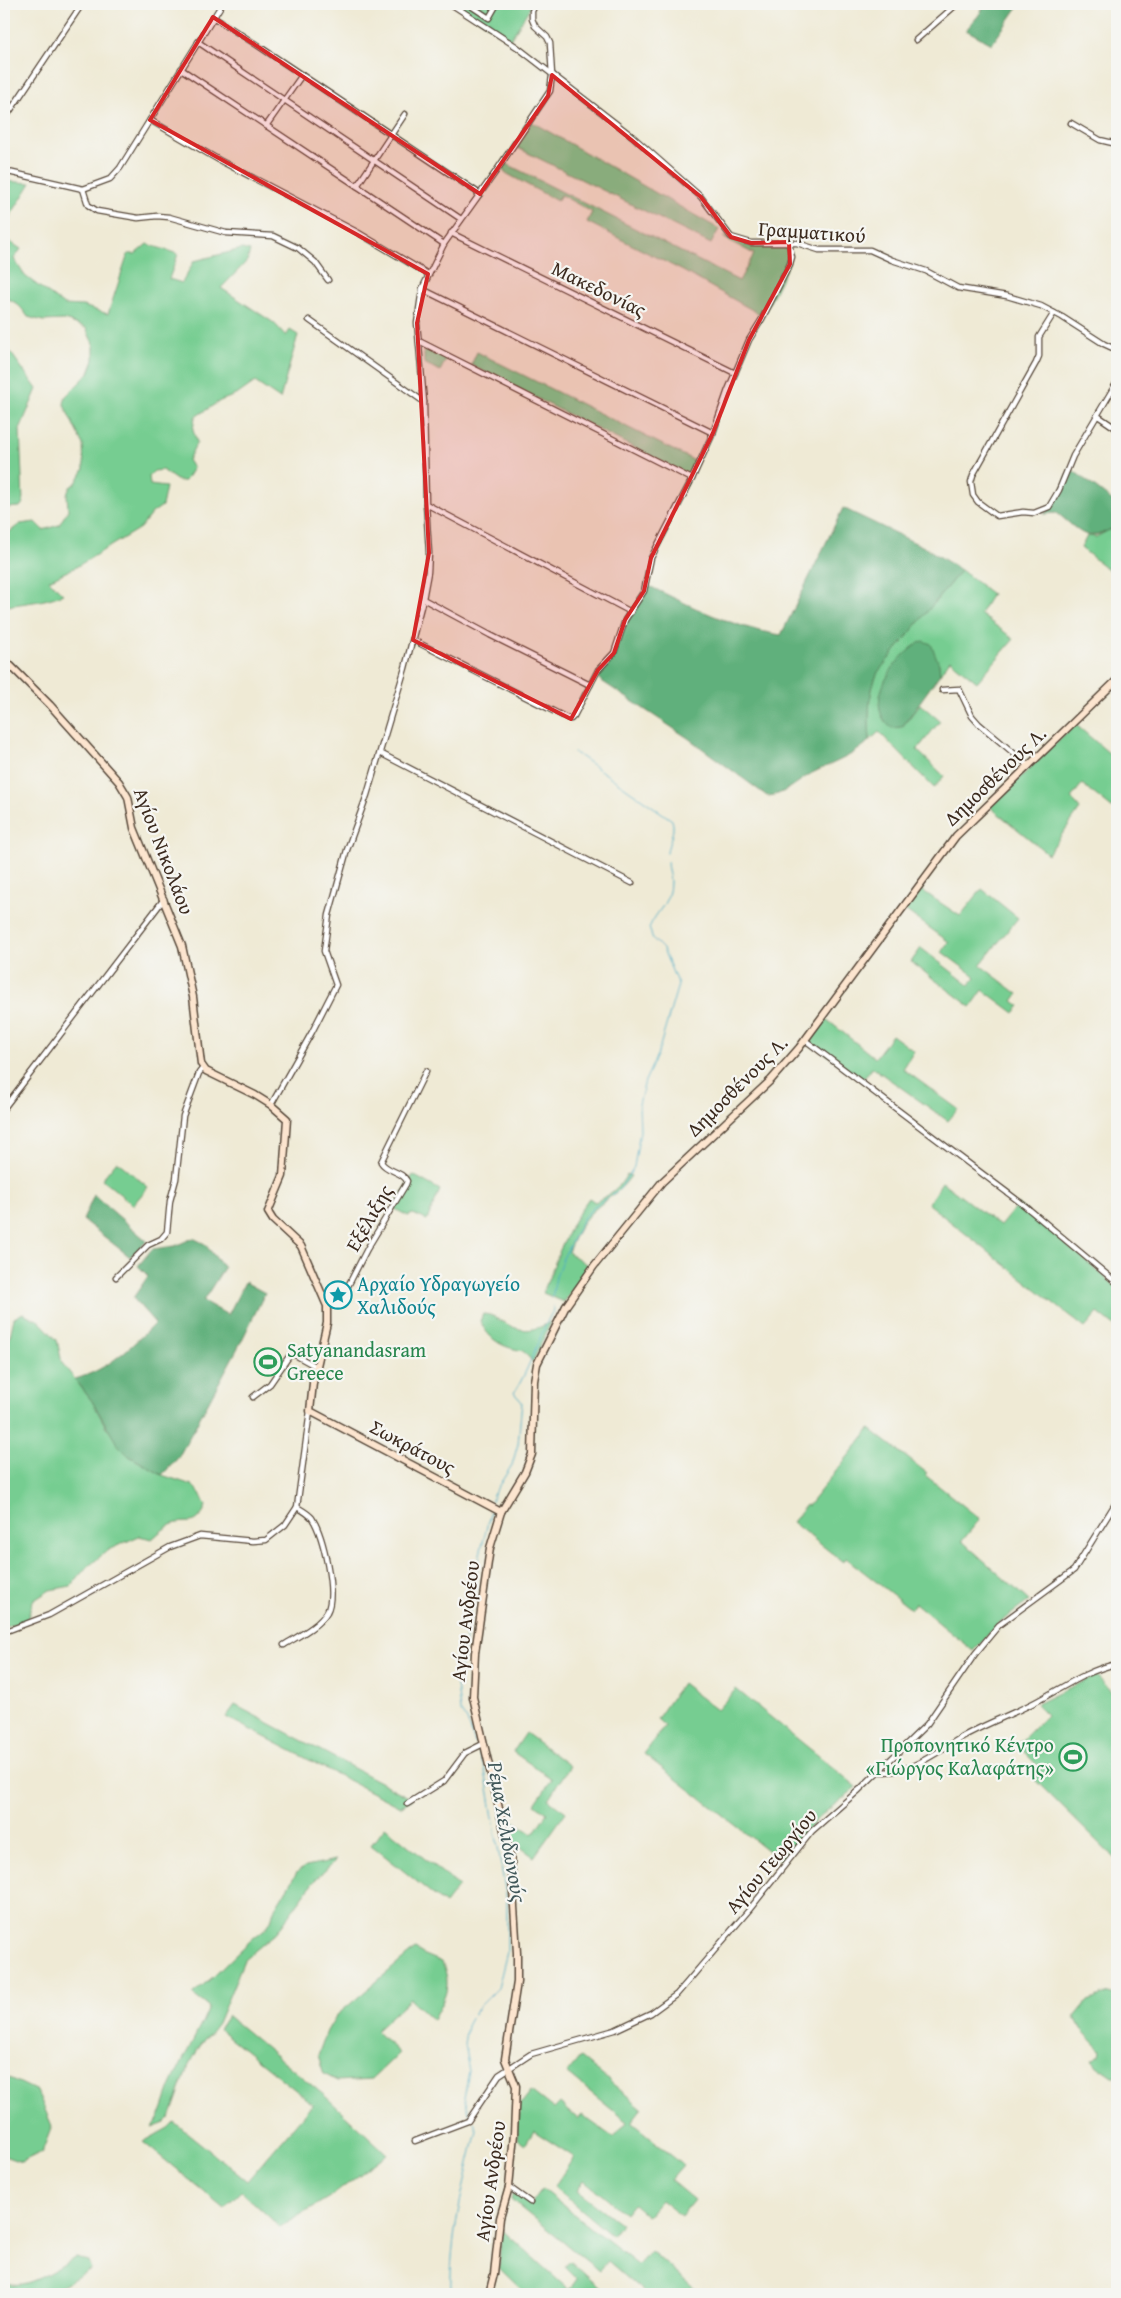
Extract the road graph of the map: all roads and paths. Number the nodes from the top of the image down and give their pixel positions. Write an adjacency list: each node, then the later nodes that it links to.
1 (82, 4): 16 (street)
2 (222, 4): 8 (street)
3 (452, 4): 13 (street, Γραμματικού)
4 (468, 4): 5 (street)
5 (498, 4)
6 (536, 4): 13 (street)
7 (957, 4): 9 (street)
8 (213, 17): 10 (street); 12 (street)
9 (916, 40)
10 (198, 42): 11 (street); 14 (street)
11 (180, 69): 17 (street); 19 (street)
12 (302, 75): 14 (street); 20 (street)
13 (552, 75): 26 (street); 29 (street, Γραμματικού)
14 (284, 100): 19 (street); 22 (street)
15 (405, 114): 20 (street)
16 (4, 120)
17 (150, 120): 25 (street); 31 (street)
18 (1071, 123): 21 (street)
19 (266, 126): 24 (street)
20 (392, 134): 22 (street); 26 (street)
21 (1117, 144)
22 (374, 159): 24 (street); 27 (street)
23 (4, 171): 25 (street)
24 (357, 186): 30 (street)
25 (83, 189): 32 (street)
26 (480, 194): 27 (street)
27 (461, 219): 28 (street)
28 (451, 233): 30 (street); 38 (street, Μακεδονίας)
29 (789, 242): 34 (street, Γραμματικού); 38 (street)
30 (444, 244): 31 (street)
31 (428, 274): 33 (street)
32 (328, 280)
33 (422, 288): 36 (street); 43 (street)
34 (1054, 313): 37 (street, Γραμματικού); 41 (street)
35 (309, 320): 40 (street)
36 (420, 341): 40 (street); 44 (street)
37 (1117, 350)
38 (735, 373): 43 (street)
39 (1117, 382): 41 (street)
40 (424, 402): 45 (street)
41 (1098, 416): 42 (street)
42 (1117, 429)
43 (713, 433): 44 (street)
44 (692, 479): 47 (street)
45 (426, 504): 46 (street); 47 (street)
46 (423, 599): 48 (street); 51 (street)
47 (631, 612): 51 (street)
48 (413, 640): 51 (street); 53 (street)
49 (4, 659): 56 (street, Αγίου Νικολάου)
50 (1117, 680): 54 (street, Δημοσθένους Λ.)
51 (590, 685)
52 (942, 690): 54 (street)
53 (380, 753): 55 (street); 60 (street)
54 (1029, 766): 57 (street, Δημοσθένους Λ.)
55 (632, 883)
56 (164, 899): 58 (street, Αγίου Νικολάου); 61 (street)
57 (805, 1040): 63 (street); 70 (street, Δημοσθένους Λ.)
58 (203, 1068): 60 (street); 62 (street)
59 (426, 1070): 64 (street, Εξέλιξης)
60 (271, 1105): 64 (street)
61 (4, 1108)
62 (116, 1277)
63 (1117, 1283)
64 (323, 1296): 65 (street)
65 (317, 1367): 66 (street); 67 (street)
66 (253, 1397)
67 (310, 1411): 69 (street); 70 (street, Σωκράτους)
68 (1117, 1501): 75 (street, Αγίου Γεωργίου)
69 (297, 1507): 71 (street); 72 (street)
70 (501, 1512): 74 (street, Αγίου Ανδρέου)
71 (4, 1632)
72 (284, 1645)
73 (1117, 1664): 75 (street)
74 (483, 1744): 76 (street); 77 (street, Αγίου Ανδρέου)
75 (878, 1771): 77 (street, Αγίου Γεωργίου)
76 (407, 1804)
77 (508, 2069): 78 (street, Αγίου Γεωργίου); 79 (street, Αγίου Ανδρέου)
78 (415, 2141)
79 (509, 2187): 80 (street); 81 (street, Αγίου Ανδρέου)
80 (530, 2202)
81 (489, 2294)

